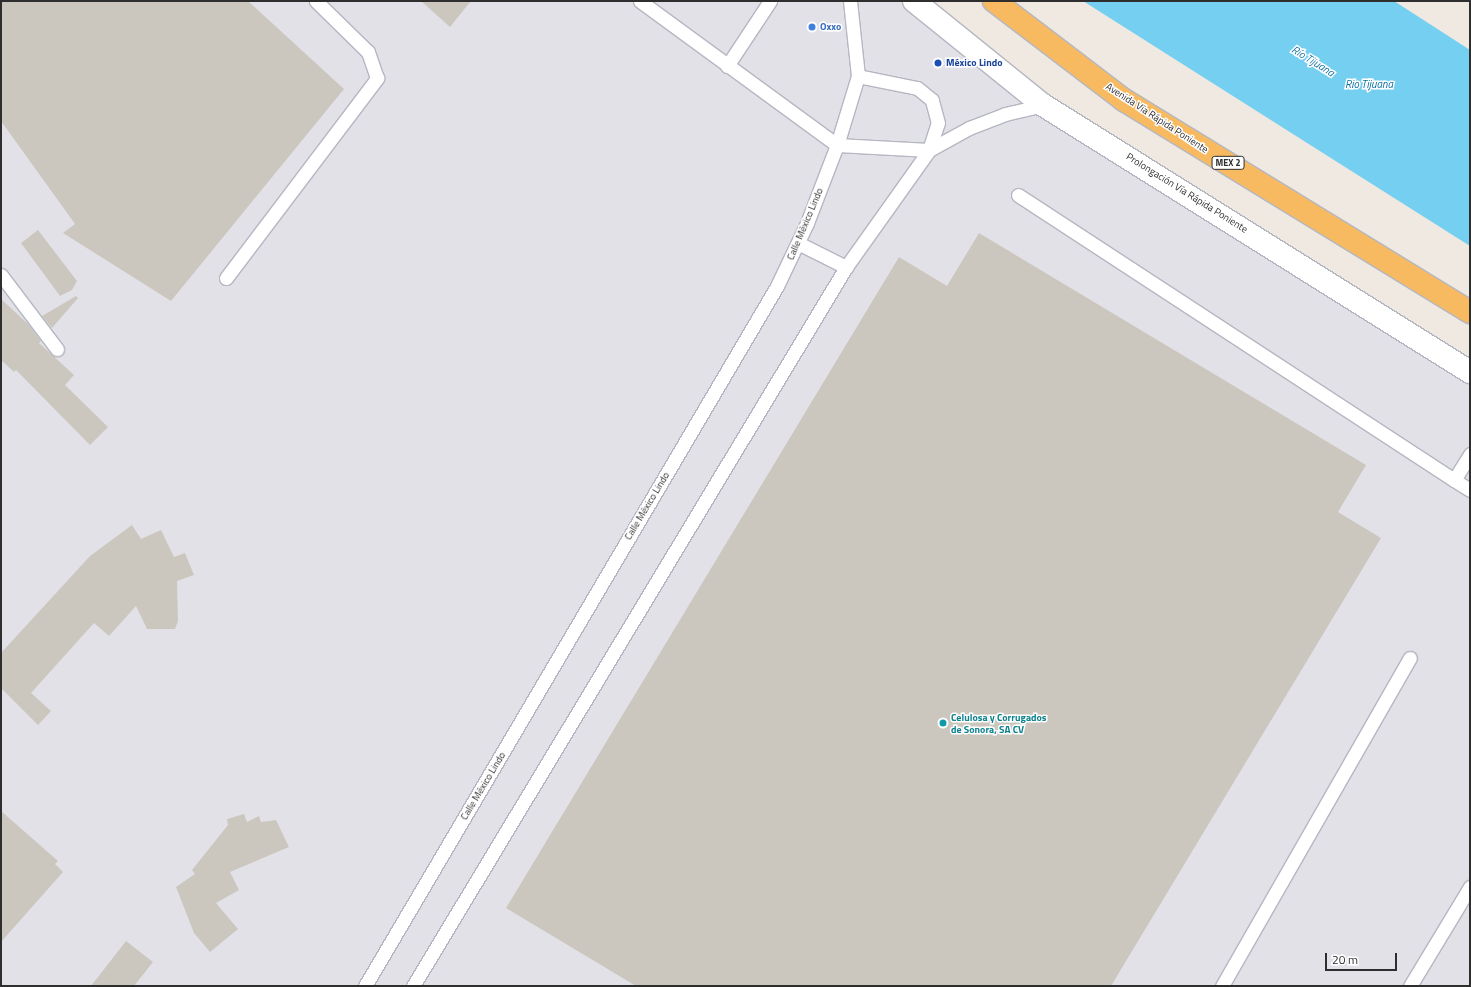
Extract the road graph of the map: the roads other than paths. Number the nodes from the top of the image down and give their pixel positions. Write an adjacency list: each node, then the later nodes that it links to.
1 (316, 1): 17 (lane)
2 (640, 1): 7 (lane)
3 (770, 1): 8 (lane)
4 (850, 1): 9 (lane, Calle México Lindo)
5 (914, 1): 10 (main road, Prolongación Vía Rápida Poniente)
6 (994, 1): 18 (highway, Avenida Vía Rápida Poniente / MEX 2)
7 (656, 6): 8 (lane)
8 (727, 66): 11 (lane)
9 (858, 76): 11 (lane, Calle México Lindo); 12 (lane)
10 (1044, 105): 12 (lane); 20 (main road, Prolongación Vía Rápida Poniente)
11 (838, 145): 12 (lane); 14 (lane, Calle México Lindo)
12 (929, 150): 15 (lane)
13 (1018, 195): 22 (lane)
14 (798, 242): 15 (lane); 26 (lane, Calle México Lindo)
15 (846, 267): 27 (lane)
16 (1, 274): 19 (lane)
17 (226, 278)
18 (1470, 312)
19 (57, 349)
20 (1470, 372)
21 (1470, 454): 22 (lane)
22 (1454, 480): 23 (lane)
23 (1470, 490)
24 (1410, 658): 28 (lane)
25 (1470, 887): 29 (lane)
26 (365, 986)
27 (413, 986)
28 (1222, 986)
29 (1410, 986)

